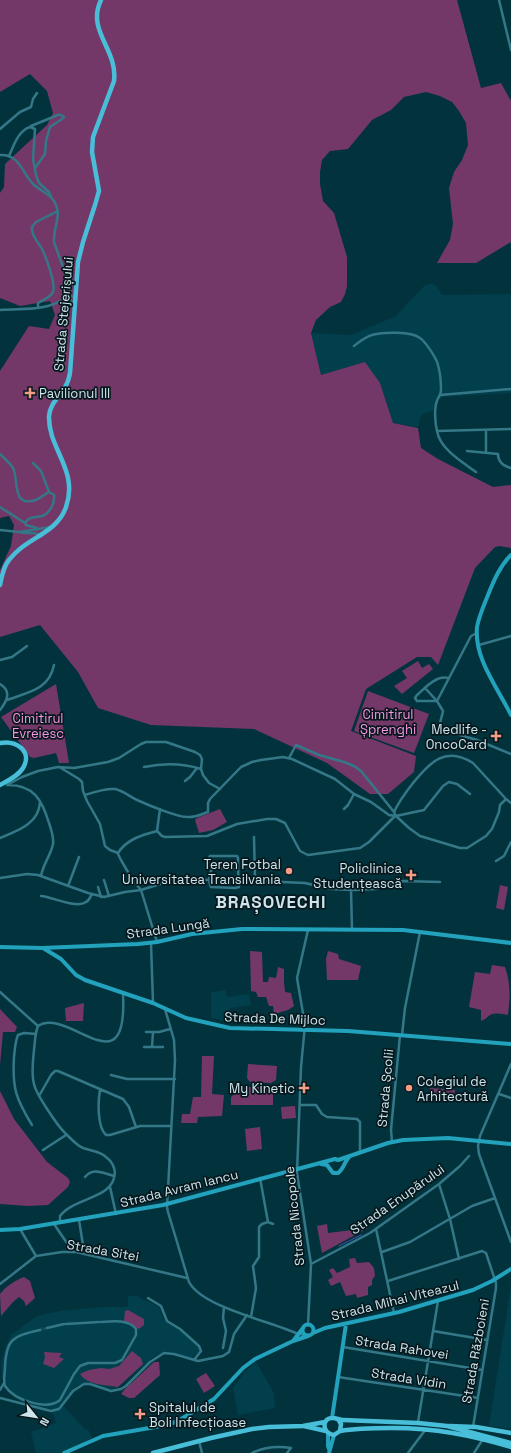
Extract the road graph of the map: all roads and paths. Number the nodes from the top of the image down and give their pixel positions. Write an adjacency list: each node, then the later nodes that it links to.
1 (101, 0): 14 (main road, Strada Stejerișului)
2 (499, 0): 3 (street)
3 (510, 36): 4 (street)
4 (511, 50)
5 (37, 93): 7 (street)
6 (30, 127): 9 (street); 10 (street); 10 (street)
7 (0, 129)
8 (0, 155): 9 (street)
9 (9, 156): 11 (street)
10 (35, 169): 11 (street)
11 (51, 198): 12 (street)
12 (58, 211): 13 (street); 16 (street)
13 (69, 296): 14 (street); 15 (street); 16 (street)
14 (76, 297): 15 (main road, Strada Stejerișului)
15 (75, 305): 33 (main road, Strada Stejerișului)
16 (38, 308): 17 (street)
17 (0, 310)
18 (354, 346): 20 (street)
19 (511, 389): 20 (street)
20 (440, 395): 23 (street)
21 (511, 429): 22 (street)
22 (486, 430): 23 (street); 25 (street)
23 (437, 431): 29 (street)
24 (467, 451): 25 (street)
25 (486, 452): 28 (street)
26 (0, 454): 30 (street)
27 (33, 463): 30 (street)
28 (511, 468)
29 (476, 472)
30 (49, 492): 32 (street)
31 (0, 508): 32 (street)
32 (25, 523): 34 (street)
33 (53, 526): 34 (street); 37 (main road, Strada Stejerișului)
34 (37, 528): 36 (street)
35 (0, 530): 36 (street)
36 (18, 532): 37 (street)
37 (41, 535): 39 (main road, Strada Stejerișului)
38 (511, 555): 40 (street)
39 (0, 585)
40 (477, 633): 42 (street); 46 (street)
41 (511, 636): 42 (street)
42 (478, 645): 51 (street)
43 (27, 646): 44 (street)
44 (0, 660)
45 (54, 665): 49 (street)
46 (448, 678): 48 (street); 50 (street)
47 (0, 684): 49 (street)
48 (425, 688): 50 (street); 50 (street)
49 (7, 700): 52 (street)
50 (437, 701): 55 (street)
51 (509, 706): 53 (street)
52 (0, 710)
53 (511, 716)
54 (0, 743): 62 (main road)
55 (511, 754)
56 (289, 758): 64 (street); 65 (street); 73 (street)
57 (59, 767): 60 (street); 62 (street); 67 (street)
58 (144, 767): 59 (street)
59 (196, 768): 60 (street); 61 (street)
60 (201, 769): 64 (street)
61 (186, 781)
62 (7, 783): 63 (main road); 69 (street)
63 (0, 785)
64 (220, 789): 71 (street)
65 (354, 794): 72 (street); 74 (street)
66 (470, 794): 74 (street)
67 (85, 795): 71 (street); 79 (street)
68 (506, 799): 70 (street); 73 (street); 74 (street)
69 (40, 800): 77 (street); 84 (street)
70 (511, 803)
71 (160, 809): 75 (street)
72 (344, 809)
73 (394, 812): 74 (street)
74 (396, 816): 75 (street)
75 (157, 831): 79 (street)
76 (254, 837): 89 (street)
77 (0, 838)
78 (511, 842): 81 (street)
79 (118, 853): 93 (street)
80 (79, 857): 91 (street)
81 (496, 861)
82 (212, 869): 83 (street); 83 (street); 87 (street)
83 (238, 869): 88 (street)
84 (41, 876): 85 (street); 91 (street)
85 (0, 878)
86 (104, 880): 97 (street)
87 (210, 880): 88 (street); 93 (street)
88 (239, 880): 89 (street)
89 (255, 880): 94 (street)
90 (440, 882): 94 (street)
91 (68, 886): 95 (street)
92 (98, 887): 98 (street)
93 (141, 890): 97 (street); 102 (street)
94 (351, 890): 99 (street)
95 (92, 894): 96 (street); 98 (street)
96 (41, 896)
97 (109, 896): 98 (street)
98 (101, 897)
99 (352, 929): 100 (street, Strada Lungă); 101 (street, Strada Lungă)
100 (308, 930): 102 (street, Strada Lungă); 115 (street, Strada Nicopole)
101 (420, 932): 104 (street, Strada Lungă); 119 (street, Strada Școlii)
102 (157, 942): 103 (street, Strada Lungă)
103 (151, 943): 107 (street, Strada Lungă); 111 (street)
104 (511, 943)
105 (0, 947): 106 (street, Strada Lungă)
106 (42, 948): 107 (street, Strada Lungă); 108 (street, Strada Lungă)
107 (61, 948): 108 (street)
108 (56, 955): 110 (street, Strada De Mijloc)
109 (0, 992): 113 (street)
110 (123, 994): 111 (street, Strada De Mijloc); 113 (street)
111 (153, 1003): 112 (street, Strada De Mijloc)
112 (165, 1009): 114 (street); 115 (street, Strada De Mijloc)
113 (38, 1026): 118 (street)
114 (170, 1030): 117 (street); 126 (street)
115 (305, 1030): 119 (street, Strada De Mijloc); 131 (street, Strada Nicopole)
116 (146, 1032): 117 (street)
117 (153, 1032): 123 (street)
118 (36, 1034): 129 (street); 132 (street)
119 (401, 1036): 120 (street, Strada De Mijloc); 137 (street, Strada Școlii)
120 (511, 1044)
121 (144, 1047): 123 (street)
122 (163, 1047): 123 (street)
123 (152, 1048)
124 (511, 1064): 128 (street)
125 (111, 1075): 126 (street)
126 (175, 1079): 133 (street)
127 (100, 1090): 129 (street); 134 (street); 134 (street)
128 (499, 1094): 130 (street); 136 (street)
129 (39, 1096): 135 (street)
130 (511, 1098)
131 (301, 1105): 140 (street); 148 (street, Strada Nicopole)
132 (32, 1125)
133 (171, 1126): 134 (street); 155 (street)
134 (136, 1127)
135 (66, 1134): 139 (street); 149 (street)
136 (479, 1140): 137 (street); 138 (street); 154 (street)
137 (392, 1142): 140 (street)
138 (511, 1144)
139 (43, 1150)
140 (360, 1153): 141 (street)
141 (349, 1156): 144 (street); 146 (street)
142 (469, 1156): 152 (street, Strada Enupărului)
143 (332, 1160): 144 (street); 145 (street, Strada Avram Iancu); 147 (street)
144 (338, 1160): 146 (street)
145 (319, 1164): 147 (street); 148 (street, Strada Avram Iancu)
146 (343, 1166): 147 (street)
147 (329, 1168)
148 (298, 1170): 151 (street, Strada Avram Iancu); 170 (street, Strada Nicopole)
149 (114, 1176): 150 (street); 153 (street)
150 (85, 1177)
151 (260, 1178): 155 (street, Strada Avram Iancu); 160 (street)
152 (439, 1184): 157 (street); 164 (street, Strada Enupărului)
153 (110, 1187): 156 (street); 159 (street)
154 (495, 1198): 157 (street); 166 (street)
155 (167, 1204): 156 (street, Strada Avram Iancu); 172 (street)
156 (116, 1214): 158 (street, Strada Avram Iancu)
157 (450, 1219): 167 (street); 169 (street)
158 (79, 1220): 159 (street, Strada Avram Iancu); 161 (street)
159 (60, 1222): 161 (street, Strada Avram Iancu)
160 (268, 1222): 162 (street); 181 (street)
161 (54, 1224): 163 (street, Strada Avram Iancu)
162 (273, 1224)
163 (20, 1229): 165 (street, Strada Avram Iancu); 168 (street)
164 (376, 1229): 167 (street); 170 (street, Strada Enupărului)
165 (0, 1230)
166 (511, 1242)
167 (382, 1252): 174 (street)
168 (36, 1256): 172 (street, Strada Sitei); 175 (street, Strada Sitei)
169 (459, 1259): 173 (street); 174 (street)
170 (311, 1264): 183 (street, Strada Nicopole)
171 (511, 1269): 173 (street, Strada Mihai Viteazul)
172 (188, 1278): 178 (street)
173 (495, 1280): 177 (street, Strada Mihai Viteazul); 192 (street, Strada Războieni)
174 (388, 1281): 179 (street)
175 (0, 1284)
176 (148, 1298): 196 (street)
177 (438, 1301): 179 (street, Strada Mihai Viteazul); 188 (street)
178 (224, 1306): 180 (street); 195 (street)
179 (394, 1313): 182 (street, Strada Mihai Viteazul)
180 (247, 1315): 181 (street); 196 (street)
181 (251, 1316): 187 (street)
182 (346, 1324): 185 (street, Strada Mihai Viteazul); 194 (street)
183 (307, 1326): 185 (street, Strada Mihai Viteazul); 187 (street); 189 (street); 190 (street); 191 (street)
184 (47, 1328): 200 (street)
185 (325, 1328): 189 (street, Strada Mihai Viteazul)
186 (40, 1330): 200 (street)
187 (292, 1331): 190 (street); 193 (street)
188 (433, 1331): 192 (street); 197 (street)
189 (313, 1333): 191 (street, Strada Mihai Viteazul)
190 (298, 1334): 191 (street); 193 (street)
191 (306, 1335): 193 (street)
192 (487, 1340): 198 (street, Strada Războieni)
193 (293, 1341): 221 (street)
194 (342, 1347): 197 (street, Strada Rahovei); 199 (street)
195 (223, 1348)
196 (193, 1360): 203 (street)
197 (428, 1361): 198 (street, Strada Rahovei); 202 (street)
198 (482, 1370): 204 (street, Strada Războieni)
199 (338, 1377): 202 (street, Strada Vidin); 205 (street)
200 (4, 1383): 201 (street)
201 (0, 1390)
202 (424, 1390): 204 (street, Strada Vidin); 208 (street)
203 (0, 1398)
204 (478, 1398): 211 (street, Strada Războieni)
205 (332, 1418): 206 (main road); 207 (main road)
206 (338, 1419): 208 (main road); 213 (main road)
207 (326, 1422): 209 (main road); 214 (main road)
208 (418, 1423): 210 (main road)
209 (303, 1426): 214 (main road); 218 (main road)
210 (447, 1426): 211 (main road); 219 (main road)
211 (473, 1426): 215 (main road)
212 (426, 1429): 213 (main road); 217 (main road); 228 (street)
213 (340, 1431): 216 (main road)
214 (327, 1432): 216 (main road); 222 (street)
215 (511, 1433)
216 (334, 1435): 222 (street)
217 (483, 1439): 220 (main road); 229 (street)
218 (199, 1441): 224 (main road); 225 (street)
219 (511, 1443)
220 (511, 1448)
221 (74, 1451): 223 (street)
222 (329, 1451)
223 (64, 1453)
224 (153, 1453)
225 (202, 1453)
226 (252, 1453): 227 (street)
227 (287, 1453)
228 (408, 1453)
229 (474, 1453)

